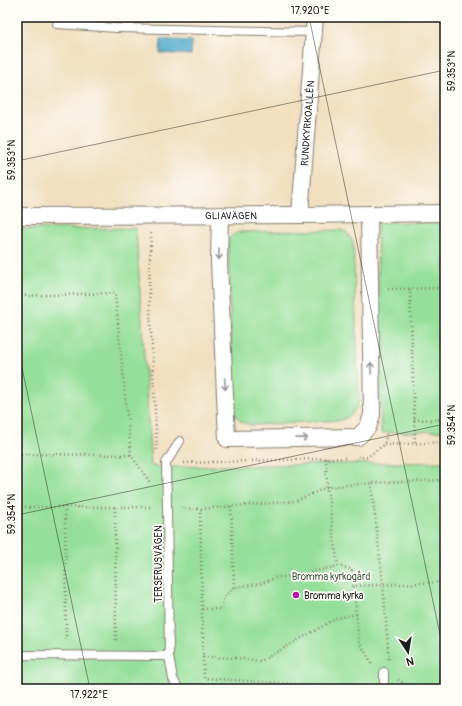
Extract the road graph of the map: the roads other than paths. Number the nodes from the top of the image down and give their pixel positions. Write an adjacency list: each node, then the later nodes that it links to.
1 (57, 24): 2 (lane, RUNDKYRKOALLÉN)
2 (315, 24): 6 (street, RUNDKYRKOALLÉN)
3 (445, 213): 4 (street, GLIAVÄGEN)
4 (369, 214): 5 (street, one-way to 4); 6 (street, GLIAVÄGEN)
5 (220, 215): 6 (street, GLIAVÄGEN); 7 (street, GLIAVÄGEN)
6 (300, 215)
7 (17, 216)
8 (180, 441): 10 (lane, TERSERUSVÄGEN)
9 (17, 655): 10 (lane)
10 (169, 656): 12 (lane, TERSERUSVÄGEN)
11 (384, 672): 13 (lane)
12 (179, 689)
13 (384, 689)

